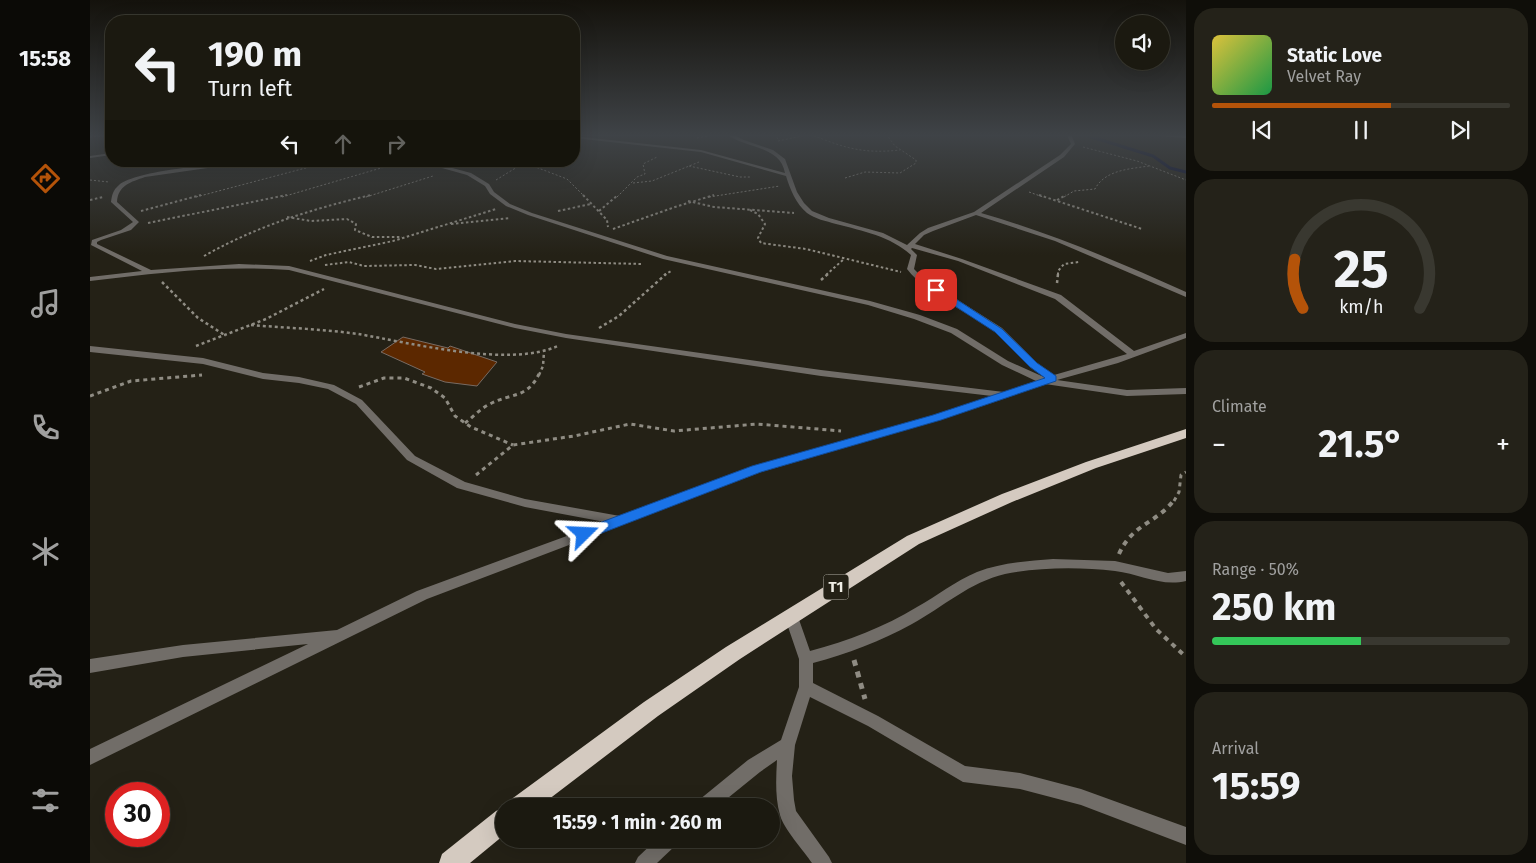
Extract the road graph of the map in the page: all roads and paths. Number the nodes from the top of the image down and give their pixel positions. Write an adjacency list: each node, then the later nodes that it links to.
1 (157, 174): 21 (street)
2 (283, 174): 32 (path)
3 (365, 174): 34 (path)
4 (434, 174): 33 (path)
5 (469, 174): 19 (street)
6 (506, 174): 19 (path)
7 (555, 174): 25 (path)
8 (644, 174): 18 (path)
9 (669, 174): 18 (path)
10 (857, 174): 15 (path)
11 (1035, 174): 22 (street)
12 (1113, 174): 23 (path)
13 (1171, 174): 17 (path)
14 (788, 175): 20 (street)
15 (845, 178)
16 (90, 180): 21 (path)
17 (1186, 180)
18 (633, 183): 28 (path)
19 (487, 186): 26 (street)
20 (793, 186): 24 (path); 31 (street)
21 (117, 188): 32 (street)
22 (1014, 188): 23 (path); 29 (street)
23 (1057, 200): 36 (path)
24 (688, 201): 27 (path); 28 (path)
25 (591, 204): 28 (path); 30 (path)
26 (508, 206): 30 (street); 35 (path)
27 (750, 210): 31 (path); 40 (path)
28 (599, 211)
29 (976, 213): 38 (street); 39 (street)
30 (530, 214): 35 (path); 42 (street)
31 (813, 215): 38 (street)
32 (129, 216): 34 (street)
33 (286, 217): 37 (path); 43 (path)
34 (135, 225): 45 (street)
35 (443, 225): 37 (path)
36 (1142, 229)
37 (407, 236): 44 (path)
38 (909, 246): 48 (street); 52 (street)
39 (1098, 255): 51 (street); 52 (path)
40 (845, 259): 48 (path); 50 (path)
41 (644, 264): 46 (path)
42 (685, 264): 50 (street); 56 (path)
43 (189, 268): 44 (street); 45 (street)
44 (289, 268): 46 (street)
45 (153, 272): 47 (street); 55 (path)
46 (305, 273): 49 (street)
47 (90, 279)
48 (920, 280): 63 (street)
49 (338, 281): 53 (path); 56 (street)
50 (809, 291): 63 (street)
51 (1186, 295)
52 (1058, 297): 61 (street)
53 (251, 325): 55 (path); 60 (path)
54 (1186, 335): 61 (street)
55 (226, 336): 58 (path)
56 (566, 336): 57 (street)
57 (580, 338): 60 (path); 66 (street)
58 (190, 348)
59 (90, 349): 65 (street)
60 (544, 352): 68 (path)
61 (1133, 354): 63 (street)
62 (210, 376): 67 (path)
63 (1048, 380): 64 (street); 66 (street)
64 (1186, 391)
65 (342, 393): 68 (path); 73 (street)
66 (1006, 395): 70 (street)
67 (90, 396)
68 (465, 423): 71 (path)
69 (1186, 434): 77 (highway, T1)
70 (876, 435): 71 (path); 74 (street)
71 (513, 444): 73 (path)
72 (1186, 472): 75 (path)
73 (462, 485): 74 (street)
74 (621, 520): 78 (street)
75 (1118, 566): 76 (street); 79 (street); 80 (path)
76 (1186, 576)
77 (791, 615): 81 (street); 87 (highway, T1)
78 (342, 634): 82 (street); 86 (street)
79 (851, 647): 81 (street); 84 (path)
80 (1186, 657)
81 (806, 659): 83 (street)
82 (90, 666)
83 (806, 687): 84 (street); 85 (street)
84 (873, 721): 90 (street)
85 (787, 745): 88 (street); 94 (street)
86 (90, 757)
87 (531, 798)
88 (715, 798)
89 (495, 826): 92 (highway)
90 (1186, 836)
91 (660, 848): 93 (street)
92 (451, 863)
93 (644, 863)
94 (823, 863)

